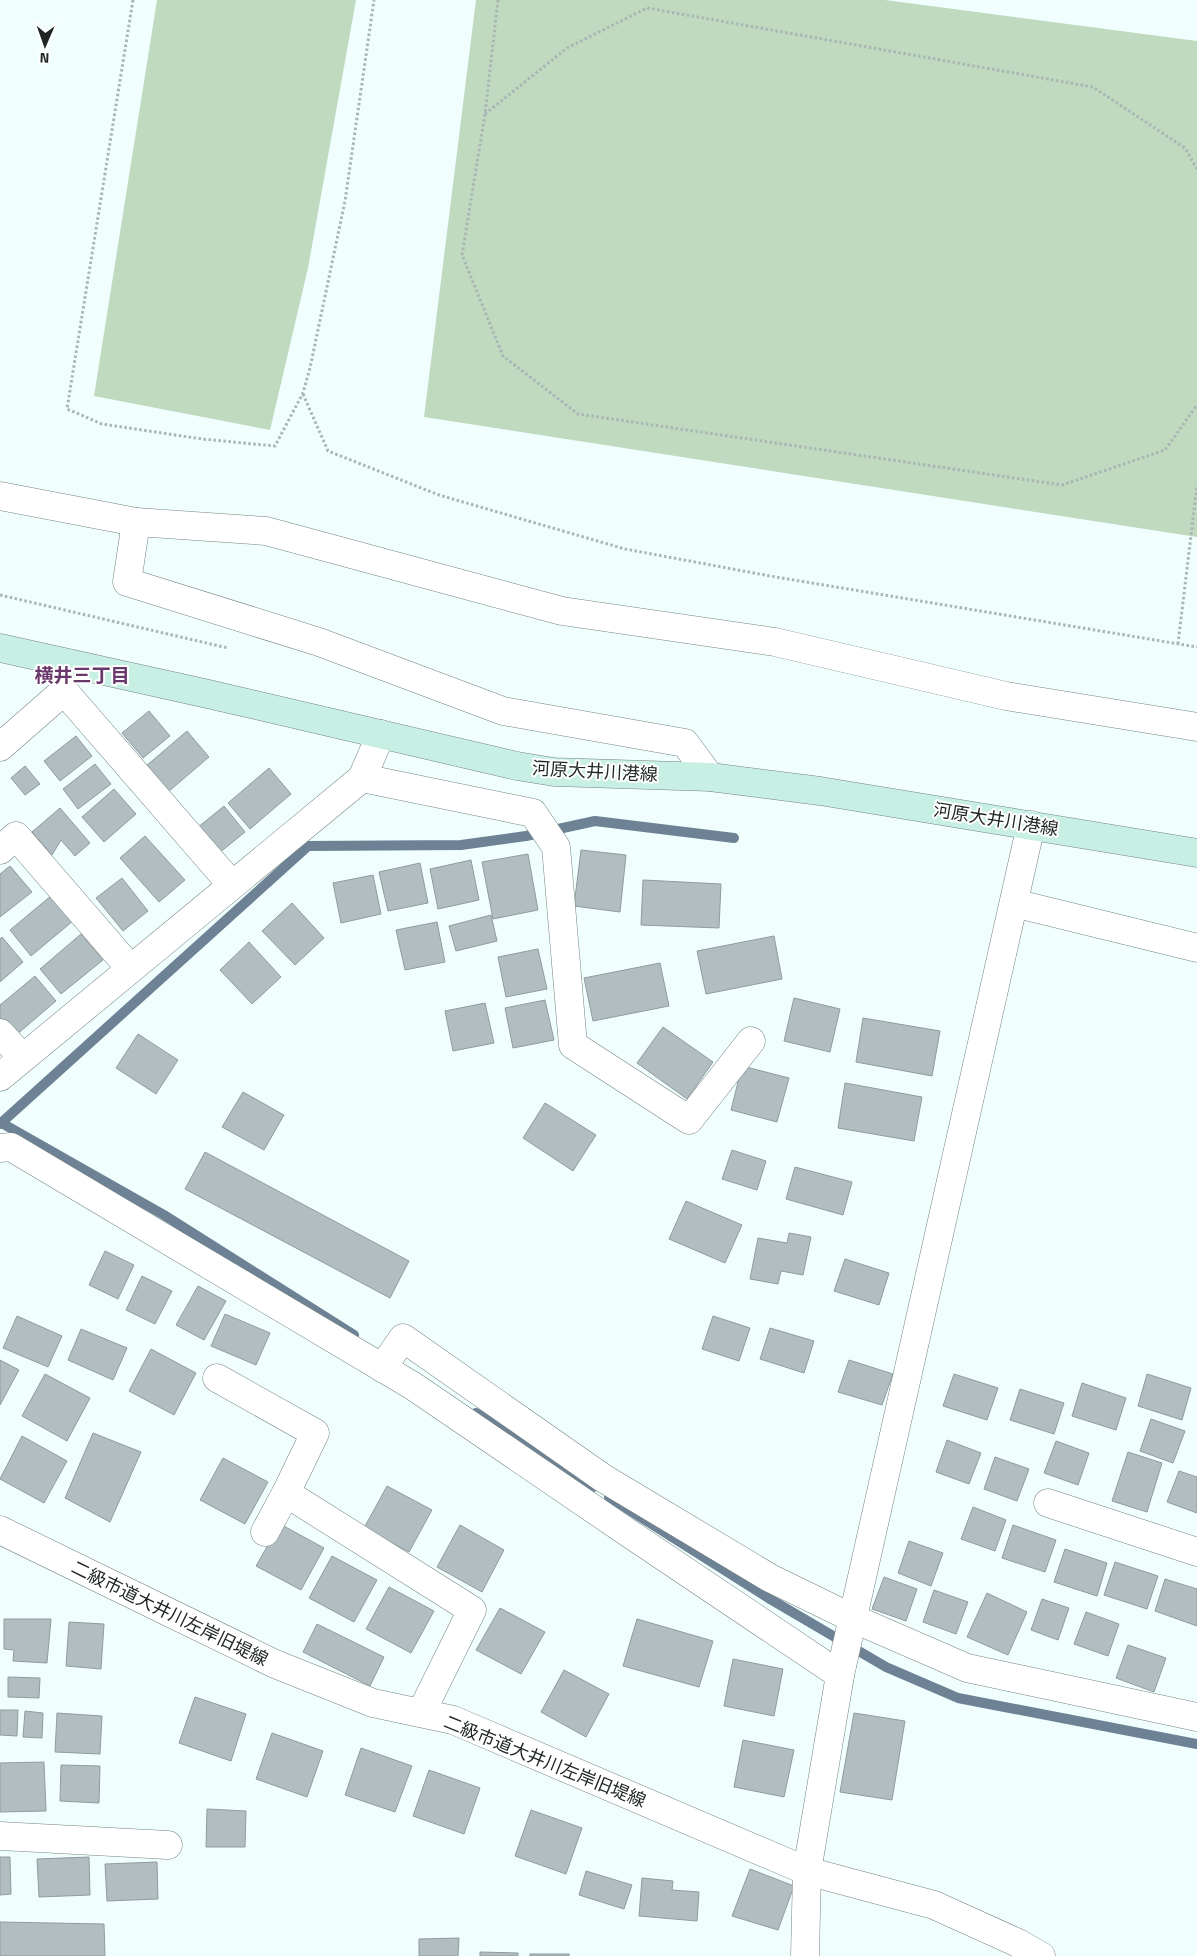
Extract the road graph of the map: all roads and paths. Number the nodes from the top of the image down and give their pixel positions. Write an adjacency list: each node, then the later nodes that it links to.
1 (132, 0): 6 (path)
2 (374, 0): 6 (path)
3 (498, 0): 4 (path)
4 (485, 114): 5 (path); 7 (path)
5 (1197, 169)
6 (303, 393): 11 (path)
7 (1197, 405)
8 (1197, 486): 11 (path)
9 (0, 496): 10 (street)
10 (136, 522): 14 (street); 17 (street)
11 (1178, 644): 12 (path)
12 (1197, 647)
13 (0, 648): 15 (main road, 河原大井川港線)
14 (1197, 727)
15 (381, 734): 17 (main road, 河原大井川港線); 18 (street)
16 (0, 747): 22 (street)
17 (710, 777): 19 (main road, 河原大井川港線)
18 (362, 778): 22 (street); 27 (street)
19 (1031, 825): 21 (main road, 河原大井川港線); 23 (street)
20 (0, 850): 25 (street)
21 (1197, 853)
22 (232, 885): 25 (street)
23 (1014, 903): 24 (street); 40 (street)
24 (1197, 948)
25 (130, 968): 28 (street)
26 (0, 1033): 28 (street)
27 (751, 1041)
28 (22, 1057): 29 (street)
29 (0, 1077)
30 (0, 1148): 31 (street)
31 (382, 1368): 35 (street); 38 (street)
32 (217, 1378): 33 (street)
33 (286, 1494): 37 (street); 42 (street)
34 (1048, 1503): 39 (street)
35 (675, 1521): 38 (street); 40 (street)
36 (0, 1530): 42 (street, 二級市道大井川左岸旧堤線)
37 (265, 1532)
38 (656, 1552): 41 (street)
39 (1197, 1552)
40 (852, 1618): 41 (street); 43 (street)
41 (841, 1671): 46 (street)
42 (421, 1713): 46 (street, 二級市道大井川左岸旧堤線)
43 (1197, 1717)
44 (0, 1836): 45 (street)
45 (168, 1845)
46 (807, 1871): 47 (street); 48 (street, 二級市道大井川左岸旧堤線)
47 (805, 1956)
48 (1041, 1956)

